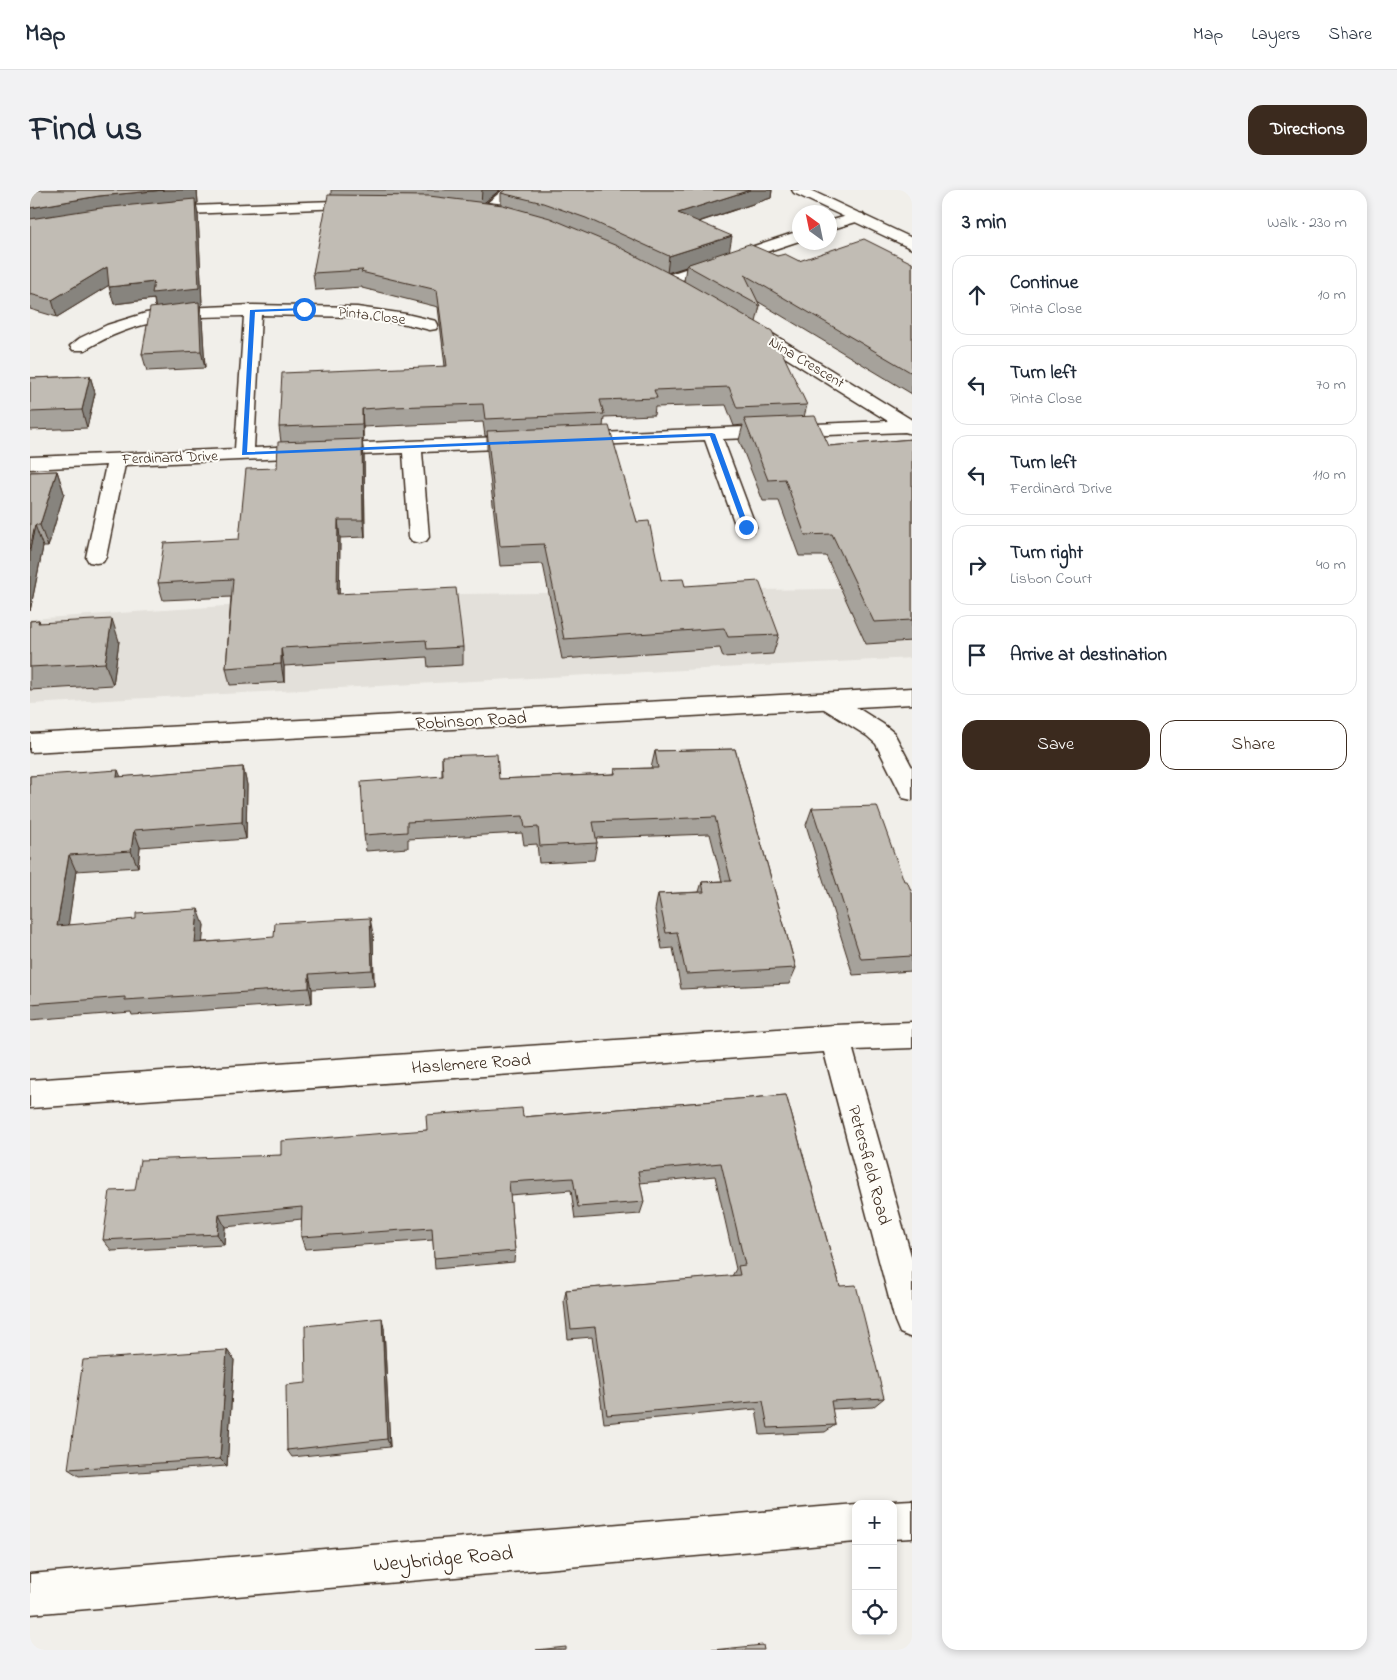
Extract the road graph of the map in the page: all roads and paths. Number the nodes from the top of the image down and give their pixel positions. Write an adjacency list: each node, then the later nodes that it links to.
1 (512, 190): 5 (main road)
2 (799, 190): 8 (main road)
3 (382, 204): 6 (main road)
4 (467, 209): 5 (main road)
5 (486, 211): 7 (main road)
6 (149, 212)
7 (505, 215)
8 (858, 217): 9 (main road); 11 (main road)
9 (837, 224)
10 (792, 239): 13 (main road)
11 (912, 244)
12 (651, 273): 13 (main road)
13 (667, 280): 14 (main road)
14 (683, 289)
15 (253, 310): 17 (main road, Pinta Close); 18 (main road, Pinta Close); 24 (main road)
16 (731, 317): 19 (main road, Nina Crescent)
17 (430, 325)
18 (79, 346)
19 (911, 427): 20 (main road)
20 (712, 434): 21 (main road); 27 (main road)
21 (561, 441)
22 (541, 442): 23 (main road, Ferdinard Drive)
23 (412, 447): 24 (main road, Ferdinard Drive); 28 (main road)
24 (244, 454): 25 (main road, Ferdinard Drive)
25 (117, 459): 26 (main road, Ferdinard Drive); 29 (main road)
26 (30, 463)
27 (746, 527)
28 (419, 538)
29 (96, 557)
30 (912, 696): 31 (main road, Robinson Road)
31 (830, 701): 32 (main road, Robinson Road); 33 (main road)
32 (30, 743)
33 (912, 791)
34 (912, 1035): 35 (main road, Haslemere Road)
35 (835, 1038): 36 (main road, Haslemere Road); 37 (main road, Petersfield Road)
36 (30, 1094)
37 (912, 1321)
38 (912, 1519): 39 (main road)
39 (897, 1520)
40 (852, 1523): 41 (main road, Weybridge Road)
41 (30, 1594)

